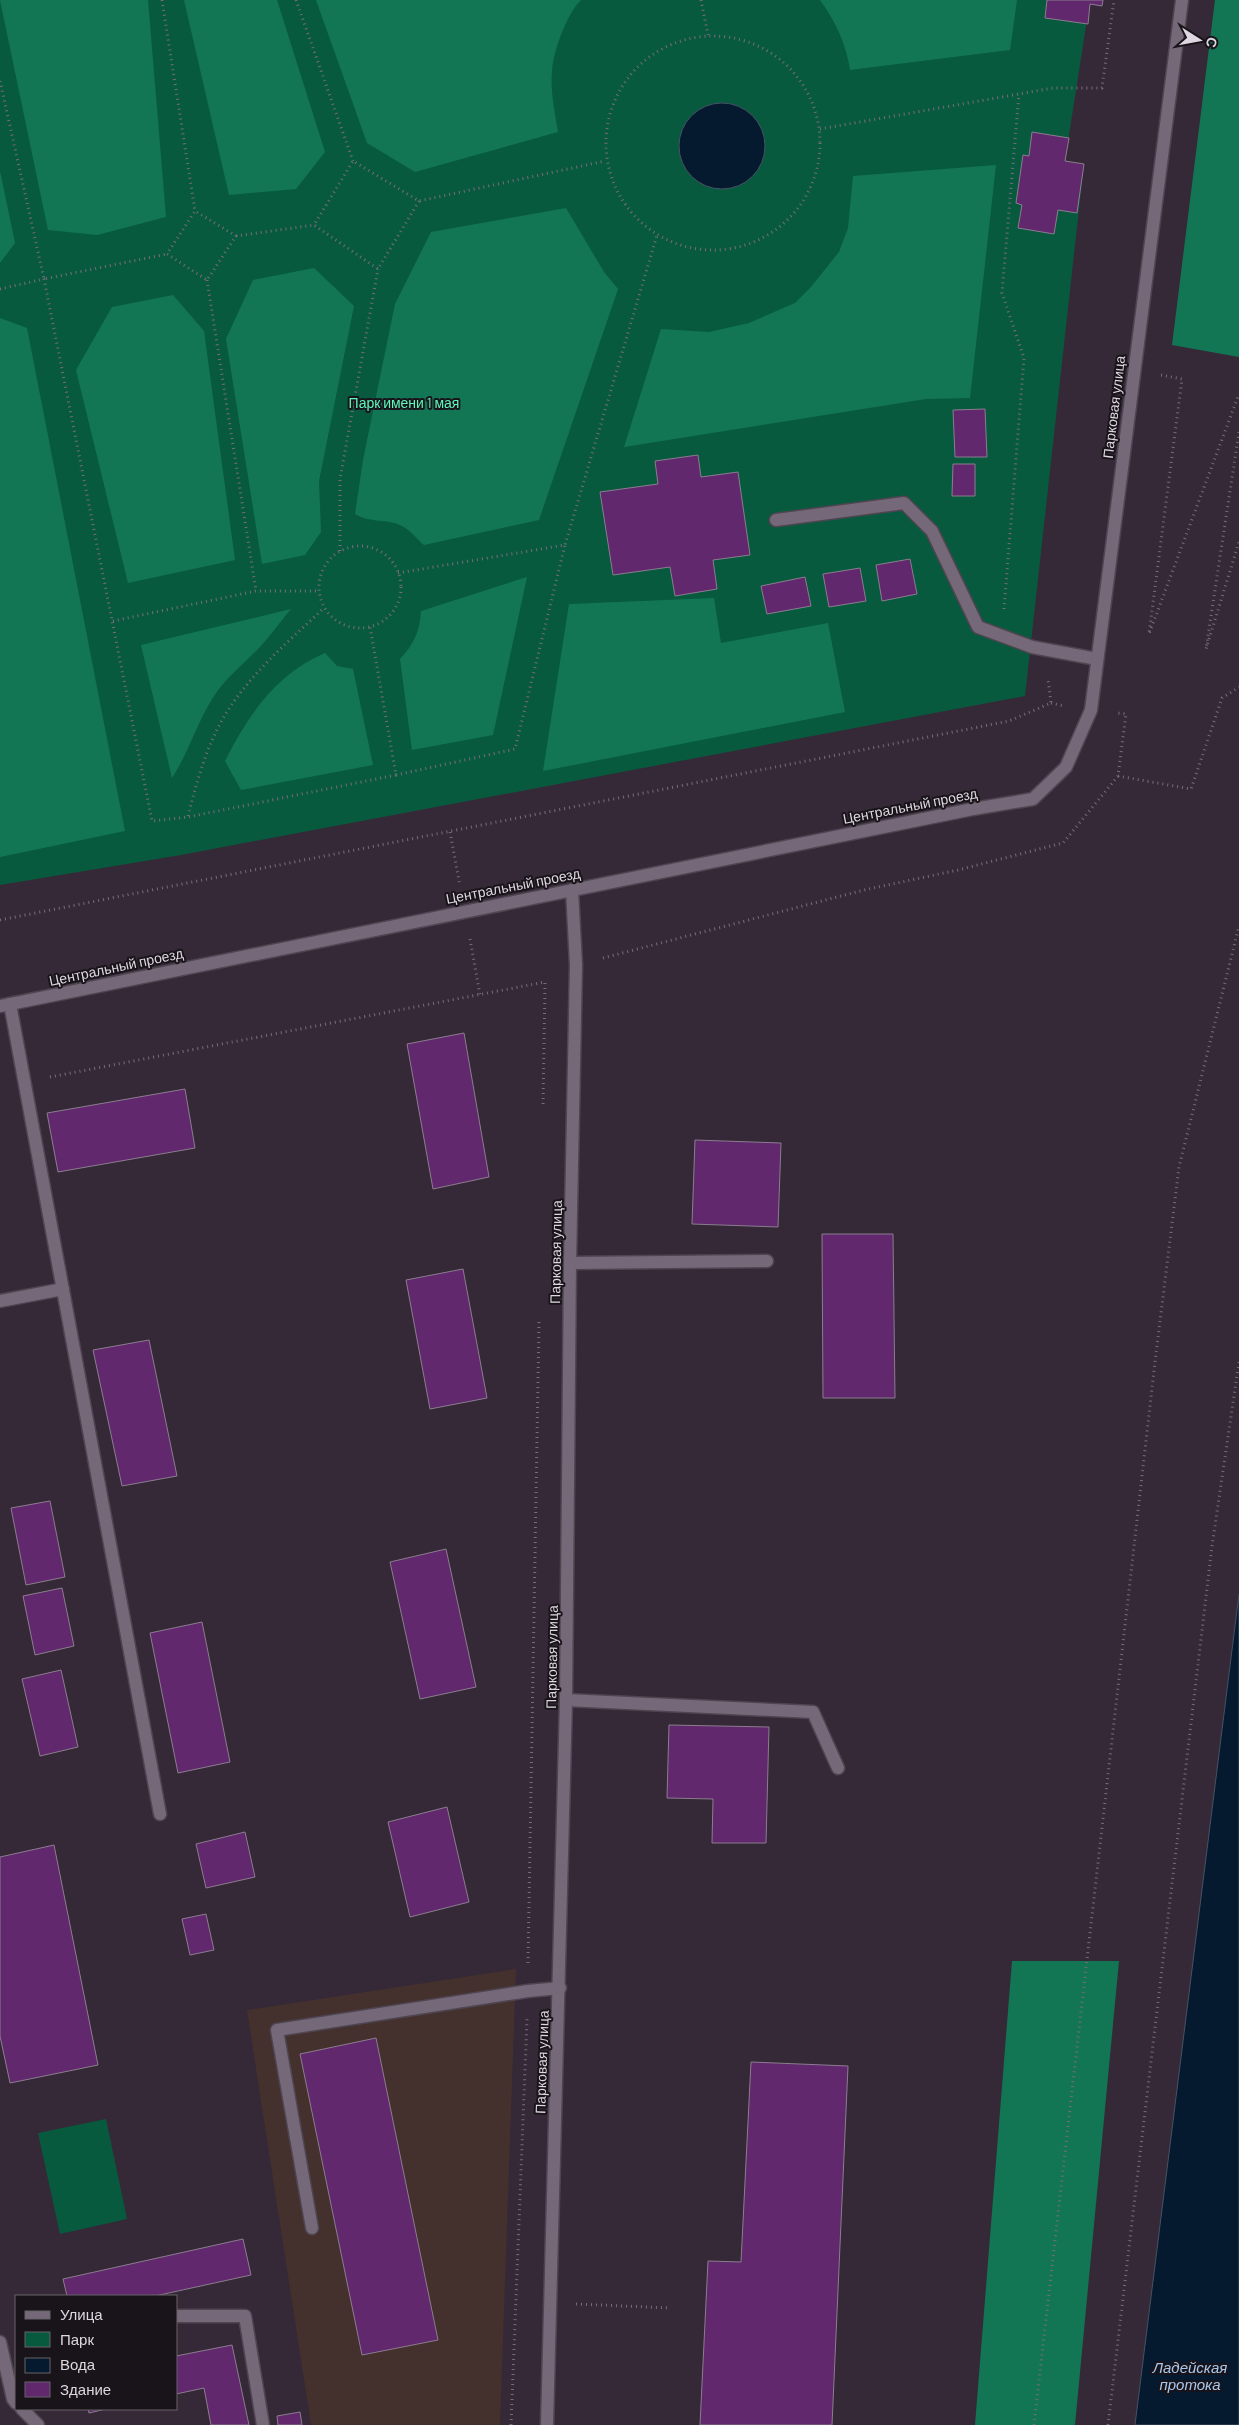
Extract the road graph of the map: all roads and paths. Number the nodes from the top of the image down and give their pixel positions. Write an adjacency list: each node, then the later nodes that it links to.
1 (162, 0): 13 (path)
2 (296, 0): 10 (path)
3 (702, 0): 6 (path)
4 (1114, 0): 8 (path)
5 (1182, 0): 37 (street, Парковая улица)
6 (708, 35): 9 (path); 11 (path)
7 (0, 81): 19 (path)
8 (1019, 94): 9 (path); 33 (path)
9 (820, 128): 15 (path)
10 (353, 161): 12 (path); 14 (path)
11 (605, 161): 12 (path); 15 (path)
12 (419, 201): 18 (path)
13 (195, 211): 16 (path); 17 (path)
14 (314, 225): 16 (path); 18 (path)
15 (657, 235): 27 (path)
16 (236, 236): 20 (path)
17 (167, 254): 19 (path); 20 (path)
18 (378, 269): 28 (path)
19 (44, 279): 21 (path); 34 (path)
20 (208, 280): 30 (path)
21 (0, 289)
22 (1160, 385): 23 (path)
23 (1239, 394)
24 (1239, 432): 26 (path)
25 (776, 520): 36 (street)
26 (1239, 542)
27 (565, 545): 29 (path); 39 (path)
28 (340, 551): 29 (path); 31 (path)
29 (398, 573): 35 (path)
30 (256, 591): 31 (path); 34 (path)
31 (319, 592): 32 (path)
32 (324, 608): 35 (path); 41 (path)
33 (1011, 614)
34 (113, 621): 41 (path)
35 (370, 627): 39 (path)
36 (1046, 650): 37 (street); 43 (path)
37 (1097, 659): 40 (street, Парковая улица)
38 (1239, 687): 45 (path)
39 (396, 775): 41 (path)
40 (1033, 799): 42 (street, Центральный проезд)
41 (188, 817)
42 (572, 890): 45 (street, Парковая улица); 47 (street, Центральный проезд)
43 (0, 920)
44 (1239, 926): 72 (path)
45 (576, 965): 46 (path); 51 (street, Парковая улица)
46 (545, 982): 48 (path); 49 (path)
47 (5, 1005): 48 (street)
48 (24, 1082): 52 (street)
49 (543, 1112)
50 (767, 1261): 51 (street)
51 (570, 1263): 56 (street, Парковая улица)
52 (63, 1289): 53 (street); 58 (street)
53 (0, 1301)
54 (539, 1321): 60 (path)
55 (1239, 1362): 73 (path)
56 (566, 1700): 57 (street); 59 (street, Парковая улица)
57 (838, 1768)
58 (160, 1814)
59 (560, 1988): 60 (street); 62 (street, Парковая улица)
60 (528, 1991): 61 (street); 70 (path)
61 (312, 2228)
62 (549, 2302): 63 (path); 71 (street, Парковая улица)
63 (670, 2308)
64 (178, 2316): 69 (street)
65 (0, 2342): 66 (street)
66 (15, 2402)
67 (23, 2410): 68 (street)
68 (38, 2425)
69 (263, 2425)
70 (511, 2425)
71 (547, 2425)
72 (1034, 2425)
73 (1108, 2425)

